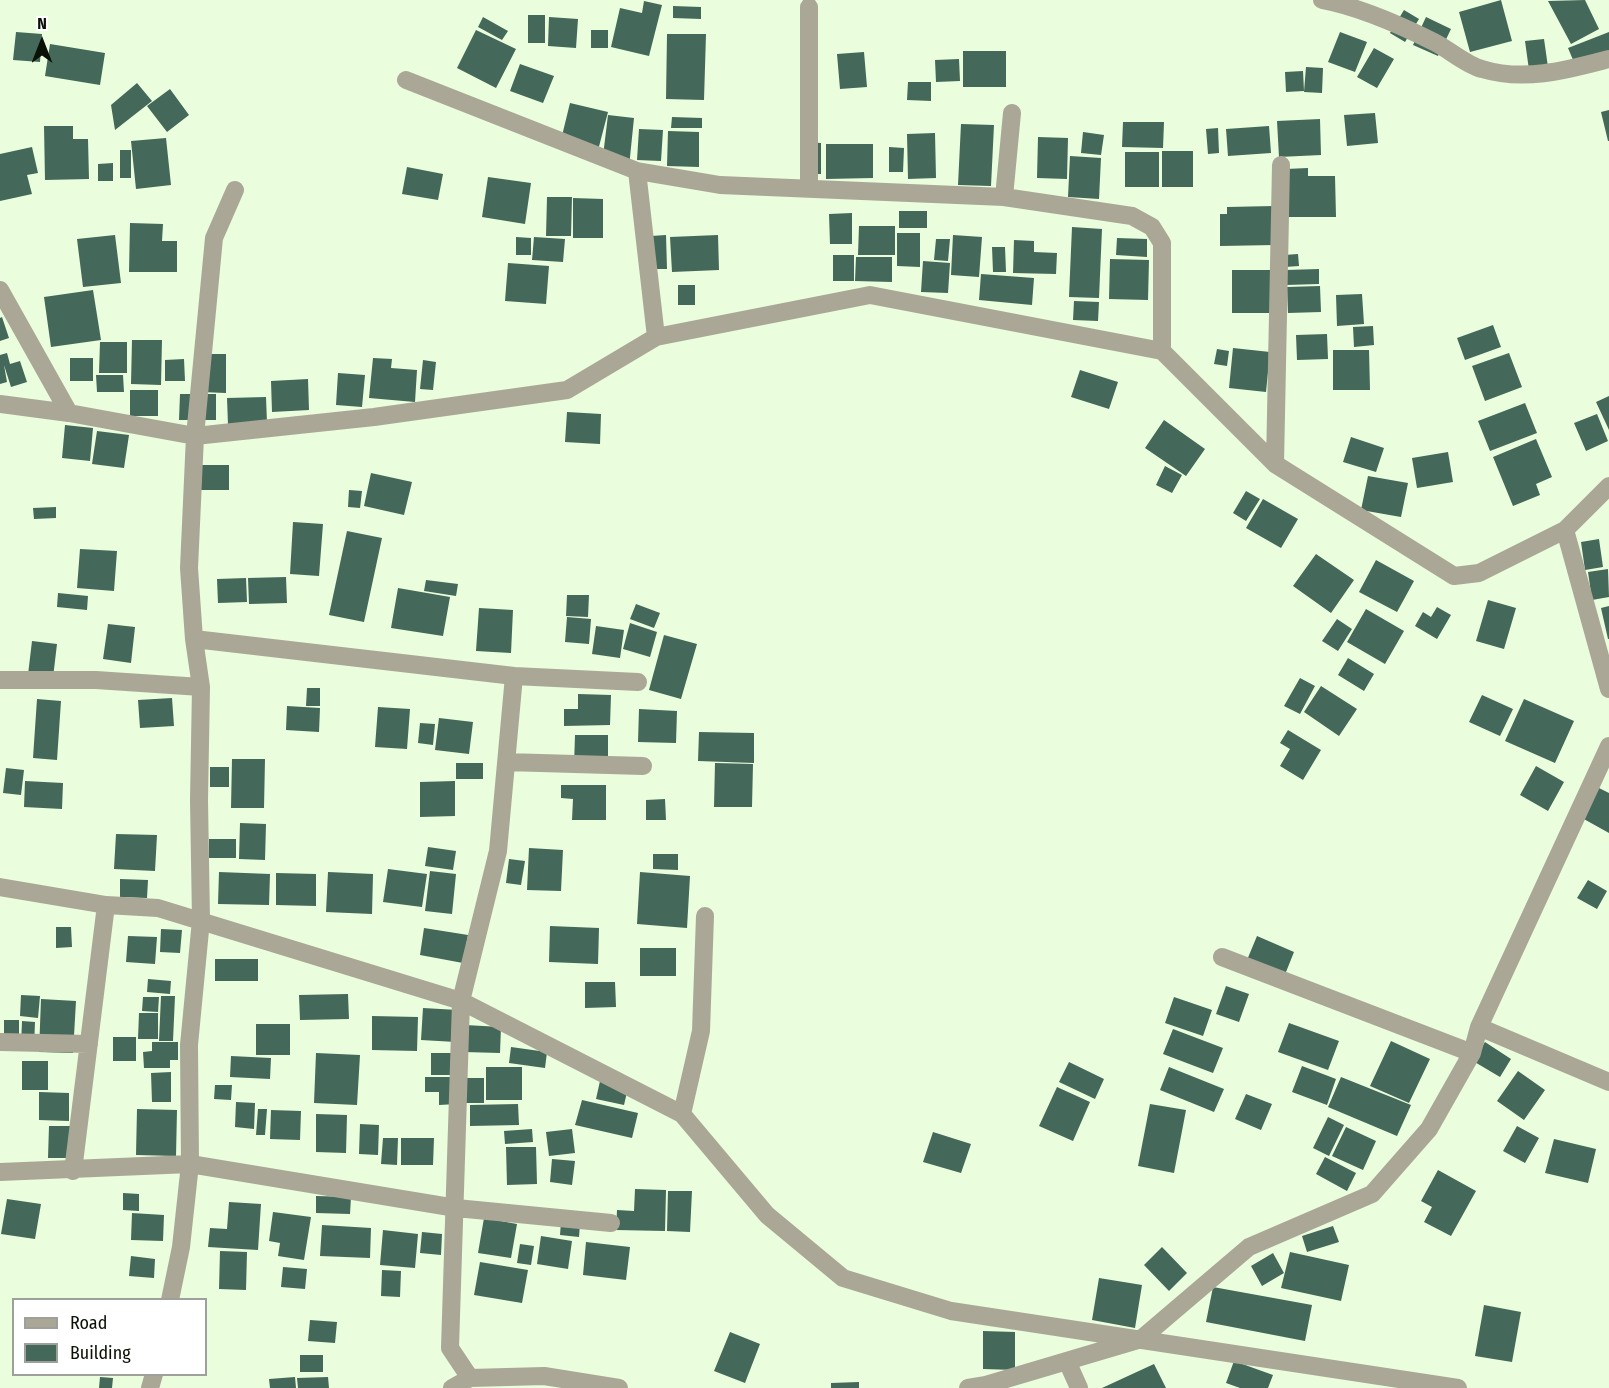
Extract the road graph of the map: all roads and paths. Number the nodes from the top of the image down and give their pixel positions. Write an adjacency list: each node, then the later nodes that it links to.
1 (1323, 0): 3 (street)
2 (809, 7): 8 (street)
3 (1609, 59)
4 (406, 80): 7 (street)
5 (1012, 113): 10 (street)
6 (1281, 165): 17 (street)
7 (637, 171): 8 (street); 12 (street)
8 (809, 188): 10 (street)
9 (235, 190): 16 (street)
10 (1004, 197): 13 (street)
11 (0, 290): 15 (street)
12 (656, 337): 13 (street); 16 (street)
13 (1162, 351): 17 (street)
14 (0, 404): 15 (street)
15 (69, 413): 16 (street)
16 (195, 436): 20 (street)
17 (1275, 464): 19 (street)
18 (1609, 486): 19 (street)
19 (1565, 530): 25 (street)
20 (194, 639): 21 (street); 24 (street)
21 (514, 676): 23 (street); 27 (street)
22 (0, 680): 24 (street)
23 (638, 682)
24 (201, 687): 32 (street)
25 (1609, 689)
26 (1609, 746): 35 (street)
27 (506, 762): 28 (street); 34 (street)
28 (643, 766)
29 (0, 888): 30 (street)
30 (106, 904): 32 (street); 37 (street)
31 (705, 916): 40 (street)
32 (201, 920): 34 (street); 41 (street)
33 (1221, 957): 38 (street)
34 (461, 1001): 40 (street); 44 (street)
35 (1479, 1027): 38 (street); 39 (street)
36 (0, 1042): 37 (street)
37 (89, 1044): 42 (street)
38 (1472, 1053): 47 (street)
39 (1609, 1082)
40 (682, 1114): 47 (street)
41 (190, 1164): 42 (street); 44 (street); 46 (street)
42 (73, 1171): 43 (street)
43 (0, 1172)
44 (456, 1208): 45 (street); 49 (street)
45 (611, 1223)
46 (170, 1298)
47 (1141, 1339): 48 (street); 51 (street)
48 (1067, 1361): 54 (street); 55 (street)
49 (470, 1378): 50 (street); 52 (street)
50 (495, 1383): 53 (street)
51 (1435, 1386): 56 (street)
52 (452, 1388)
53 (620, 1388)
54 (969, 1388)
55 (1079, 1388)
56 (1458, 1388)

